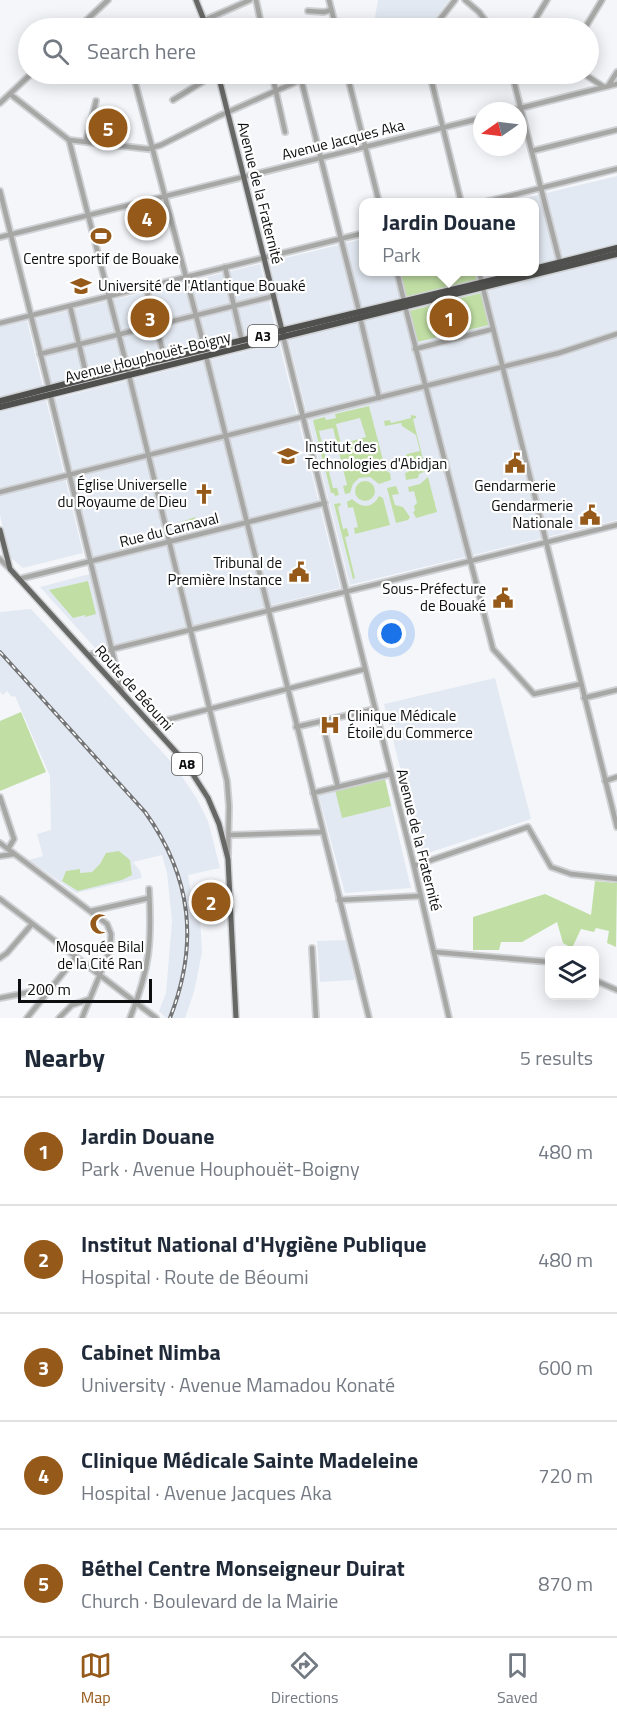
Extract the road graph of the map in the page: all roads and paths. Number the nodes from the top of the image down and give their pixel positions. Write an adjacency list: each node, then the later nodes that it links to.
1 (108, 0): 12 (street)
2 (196, 0): 13 (main road)
3 (250, 0): 14 (street)
4 (256, 0): 15 (street)
5 (329, 0): 10 (street)
6 (454, 0): 17 (street)
7 (465, 0): 18 (street)
8 (547, 0): 19 (street)
9 (602, 0): 20 (street)
10 (331, 10): 11 (street); 16 (street)
11 (308, 11)
12 (89, 18)
13 (204, 18)
14 (210, 18)
15 (260, 18)
16 (333, 18)
17 (440, 18)
18 (484, 18)
19 (536, 18)
20 (591, 18)
21 (617, 72): 34 (street)
22 (599, 83): 34 (street)
23 (20, 84): 36 (street)
24 (136, 84): 51 (street)
25 (199, 84): 37 (street)
26 (219, 84): 42 (main road, Avenue de la Fraternité)
27 (275, 84): 35 (street)
28 (291, 84): 35 (street)
29 (302, 84): 53 (street)
30 (349, 84): 50 (street)
31 (431, 84): 44 (street)
32 (515, 84): 39 (street)
33 (617, 84): 34 (street)
34 (606, 87): 41 (street)
35 (276, 91): 42 (street); 47 (street)
36 (10, 94): 40 (street); 48 (street)
37 (173, 100)
38 (96, 101): 49 (street)
39 (520, 102)
40 (0, 103)
41 (527, 107)
42 (228, 112): 51 (street); 55 (main road, Avenue de la Fraternité)
43 (473, 120): 44 (street, Avenue Jacques Aka)
44 (442, 128): 50 (street, Avenue Jacques Aka); 60 (street)
45 (527, 130): 52 (street)
46 (617, 130): 52 (street)
47 (285, 132)
48 (69, 140): 49 (street); 62 (street)
49 (86, 141): 51 (street)
50 (365, 147): 53 (street, Avenue Jacques Aka); 59 (street)
51 (152, 149): 58 (street)
52 (532, 151): 56 (street)
53 (320, 158): 55 (street, Avenue Jacques Aka); 66 (street)
54 (617, 169): 56 (street)
55 (244, 177): 58 (street, Avenue Jacques Aka); 69 (main road, Avenue de la Fraternité)
56 (542, 188): 61 (street); 70 (street)
57 (0, 191): 63 (street)
58 (166, 196): 62 (street, Avenue Jacques Aka); 78 (street)
59 (378, 198)
60 (460, 198)
61 (501, 198)
62 (88, 215): 63 (street, Avenue Jacques Aka); 81 (street)
63 (12, 234): 65 (street, Avenue Jacques Aka); 87 (street)
64 (359, 234): 66 (street)
65 (0, 237)
66 (340, 239): 69 (street); 86 (street)
67 (617, 248): 70 (highway)
68 (617, 254): 73 (highway, Avenue Houphouët-Boigny / A3)
69 (264, 258): 71 (street); 82 (main road, Avenue de la Fraternité)
70 (560, 263): 72 (highway)
71 (225, 267): 78 (street); 85 (street)
72 (539, 268)
73 (539, 272)
74 (398, 276): 83 (street)
75 (480, 276): 79 (street)
76 (513, 276): 79 (highway, Avenue Houphouët-Boigny / A3)
77 (522, 276): 79 (highway, Avenue Houphouët-Boigny / A3)
78 (187, 277): 80 (street); 88 (street)
79 (483, 285): 83 (highway, Avenue Houphouët-Boigny / A3); 91 (street)
80 (146, 287): 81 (street); 90 (street)
81 (109, 296): 84 (street); 94 (street)
82 (274, 296): 85 (street); 92 (main road, Avenue de la Fraternité)
83 (405, 304): 86 (highway, Avenue Houphouët-Boigny / A3); 97 (street)
84 (70, 306): 87 (street); 96 (street)
85 (234, 306): 88 (street); 95 (street)
86 (360, 314): 92 (highway, Avenue Houphouët-Boigny / A3); 106 (street)
87 (31, 315): 89 (street); 99 (street)
88 (196, 316): 90 (street); 98 (street)
89 (0, 322)
90 (156, 326): 94 (street); 100 (street)
91 (493, 329): 97 (street); 101 (street)
92 (283, 334): 95 (highway, Avenue Houphouët-Boigny / A3); 98 (highway, Avenue Houphouët-Boigny / A3); 109 (street, Avenue de la Fraternité)
93 (617, 334): 101 (street)
94 (119, 335): 96 (street); 102 (street)
95 (242, 341): 98 (highway, Avenue Houphouët-Boigny / A3)
96 (79, 345): 99 (street); 103 (street)
97 (415, 349): 104 (street)
98 (205, 353): 100 (highway, Avenue Houphouët-Boigny / A3); 102 (highway, Avenue Houphouët-Boigny / A3); 110 (street)
99 (40, 354): 105 (street)
100 (165, 360): 102 (highway, Avenue Houphouët-Boigny / A3)
101 (502, 367): 104 (street); 119 (street)
102 (128, 371): 103 (highway, Avenue Houphouët-Boigny / A3); 105 (highway, Avenue Houphouët-Boigny / A3); 111 (street)
103 (87, 378): 105 (highway, Avenue Houphouët-Boigny / A3)
104 (425, 387): 106 (street); 121 (street)
105 (49, 391): 107 (highway, Avenue Houphouët-Boigny / A3); 108 (highway, Avenue Houphouët-Boigny / A3); 112 (street)
106 (379, 398): 109 (street)
107 (0, 401)
108 (0, 407)
109 (303, 417): 110 (street); 114 (street, Avenue de la Fraternité)
110 (226, 436): 111 (street); 115 (street)
111 (148, 455): 112 (street); 118 (street)
112 (70, 475): 113 (street); 122 (street)
113 (0, 492)
114 (325, 503): 115 (street, Rue du Carnaval); 125 (street, Avenue de la Fraternité)
115 (246, 522): 118 (street, Rue du Carnaval); 126 (street)
116 (617, 525): 119 (street)
117 (0, 530): 123 (main road, Route de Béoumi / A8)
118 (169, 542): 122 (street, Rue du Carnaval); 127 (street)
119 (545, 542): 121 (street); 131 (street)
120 (0, 559): 123 (street)
121 (468, 561): 125 (street); 131 (street)
122 (90, 562): 124 (street, Rue du Carnaval); 128 (street)
123 (10, 569): 124 (main road, Route de Béoumi / A8)
124 (19, 579): 129 (main road, Route de Béoumi / A8)
125 (346, 591): 126 (street); 130 (street, Avenue de la Fraternité)
126 (267, 611): 127 (street); 132 (street)
127 (189, 630): 128 (street); 136 (street)
128 (111, 649): 129 (street); 134 (street)
129 (88, 655): 134 (main road, Route de Béoumi / A8)
130 (365, 669): 132 (street); 137 (street, Avenue de la Fraternité)
131 (581, 684): 135 (street)
132 (287, 689): 136 (street); 140 (street)
133 (617, 690): 135 (street)
134 (122, 692): 139 (main road, Route de Béoumi / A8)
135 (584, 698): 143 (street)
136 (209, 709): 139 (street); 149 (street)
137 (375, 709): 138 (street); 141 (street, Avenue de la Fraternité)
138 (322, 721): 140 (street); 144 (street)
139 (151, 724): 154 (main road, Route de Béoumi / A8)
140 (296, 727): 145 (street)
141 (391, 774): 144 (street); 155 (street, Avenue de la Fraternité)
142 (617, 777): 143 (street)
143 (605, 781): 147 (street)
144 (338, 787): 145 (street)
145 (313, 793): 148 (street)
146 (0, 797): 151 (street)
147 (617, 827)
148 (322, 832): 149 (street); 161 (street)
149 (230, 836): 154 (street)
150 (0, 843): 151 (street)
151 (8, 849): 152 (street)
152 (14, 854): 153 (street); 162 (street)
153 (0, 856)
154 (228, 859): 181 (main road, Route de Béoumi / A8)
155 (414, 866): 156 (street); 158 (street, Avenue de la Fraternité)
156 (617, 879)
157 (149, 889): 159 (street)
158 (421, 896): 161 (street); 165 (street, Avenue de la Fraternité)
159 (149, 898): 162 (street); 175 (street)
160 (0, 899): 163 (street)
161 (339, 900): 183 (street)
162 (92, 911): 169 (street)
163 (32, 924): 166 (street); 167 (street)
164 (312, 948): 182 (street)
165 (434, 952): 168 (street); 184 (street, Avenue de la Fraternité)
166 (76, 957): 169 (street); 171 (street)
167 (0, 958)
168 (545, 962)
169 (100, 975): 174 (street); 175 (street)
170 (599, 982): 172 (street)
171 (51, 988): 173 (street); 176 (street)
172 (617, 990)
173 (0, 998)
174 (90, 999): 177 (street); 178 (street)
175 (136, 1003): 179 (street); 180 (street)
176 (27, 1018)
177 (59, 1018)
178 (82, 1018)
179 (130, 1018)
180 (156, 1018)
181 (236, 1018)
182 (316, 1018)
183 (369, 1018)
184 (449, 1018)

